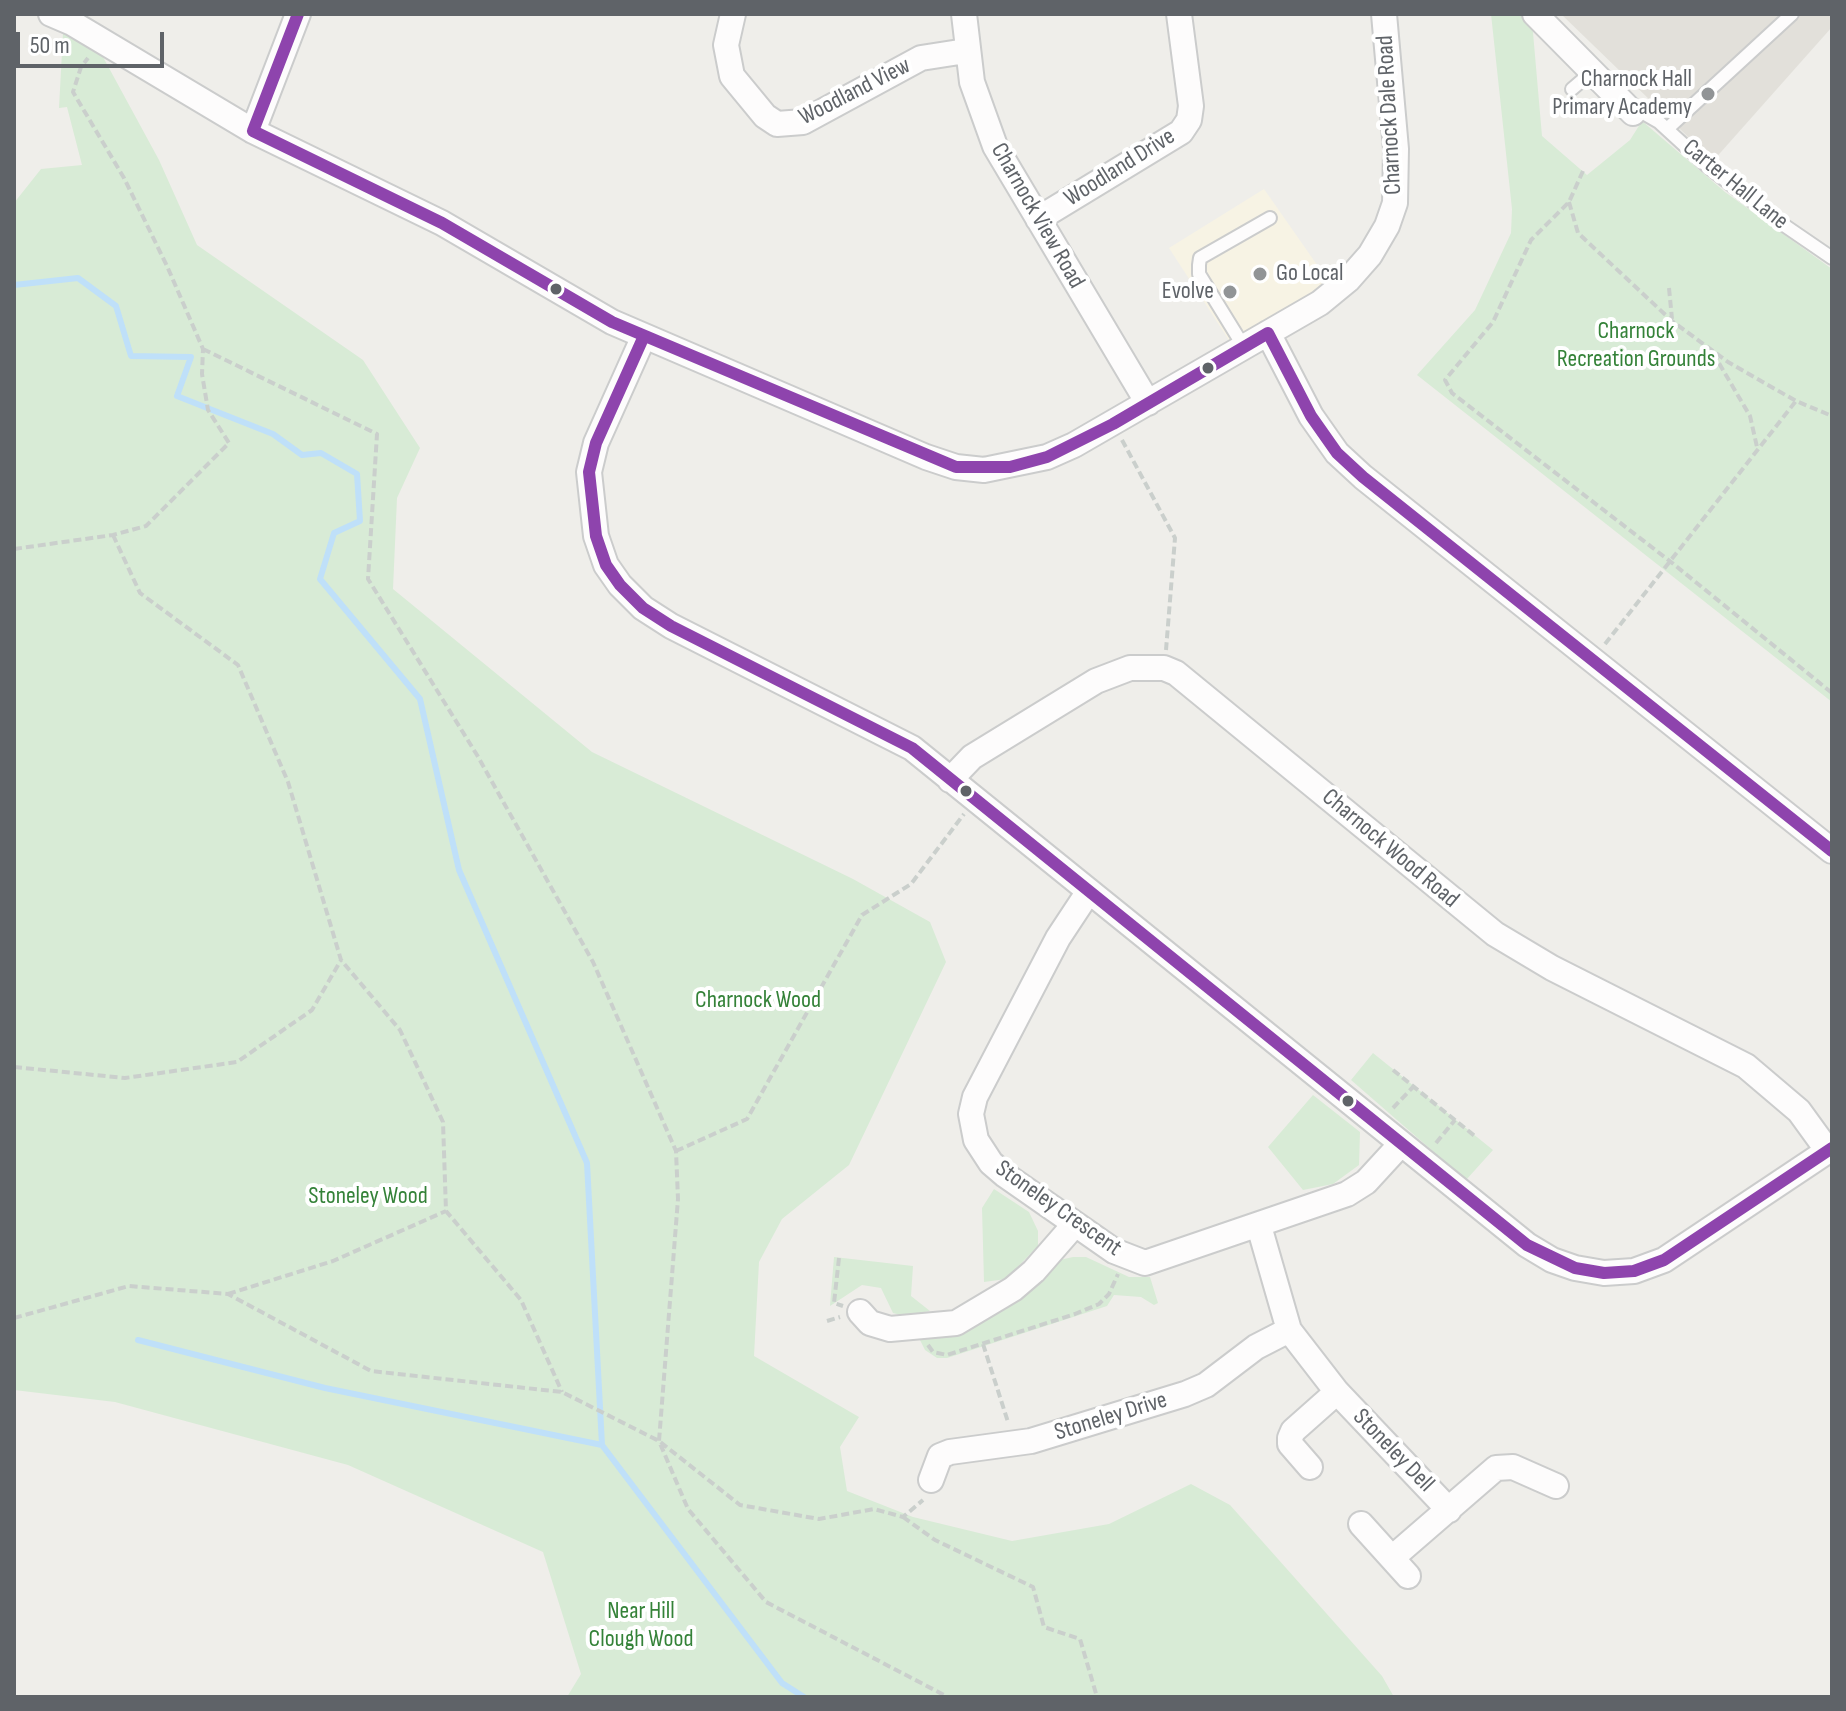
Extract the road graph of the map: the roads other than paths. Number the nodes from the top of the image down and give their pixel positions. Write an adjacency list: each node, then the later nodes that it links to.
1 (51, 14): 14 (street, Charnock Dale Road)
2 (298, 14): 14 (street)
3 (733, 14): 9 (street, Woodland View)
4 (964, 14): 9 (street, Charnock View Road)
5 (1179, 14): 16 (street, Woodland Drive)
6 (1384, 14): 18 (street, Charnock Dale Road)
7 (1535, 14): 10 (street, Carter Hall Lane)
8 (1792, 14): 13 (lane)
9 (966, 51): 16 (street, Charnock View Road)
10 (1593, 71): 11 (lane); 12 (street, Carter Hall Lane)
11 (1572, 89)
12 (1633, 113): 13 (lane, Carter Hall Lane)
13 (1667, 129): 17 (lane, Carter Hall Lane)
14 (253, 131): 19 (street, Charnock Dale Road)
15 (1270, 218): 20 (lane)
16 (1038, 219): 21 (street, Charnock View Road)
17 (1832, 258)
18 (1268, 333): 20 (street, Charnock Dale Road); 23 (street)
19 (644, 336): 21 (street, Charnock Dale Road); 22 (street)
20 (1244, 347): 21 (street, Charnock Dale Road)
21 (1148, 403)
22 (950, 780): 24 (street); 26 (street, Charnock Wood Road)
23 (1832, 851)
24 (1089, 891): 25 (street); 27 (street, Stoneley Crescent)
25 (1400, 1145): 26 (street); 28 (street, Stoneley Crescent)
26 (1830, 1149)
27 (1075, 1224): 28 (street, Stoneley Crescent); 29 (street)
28 (1259, 1226): 30 (street, Stoneley Dell)
29 (860, 1312)
30 (1289, 1330): 31 (street, Stoneley Dell); 33 (street, Stoneley Drive)
31 (1337, 1392): 32 (street, Stoneley Dell); 35 (street, Stoneley Dell)
32 (1310, 1467)
33 (931, 1480)
34 (1556, 1486): 35 (street, Stoneley Dell)
35 (1449, 1510): 36 (street, Stoneley Dell)
36 (1361, 1524)

